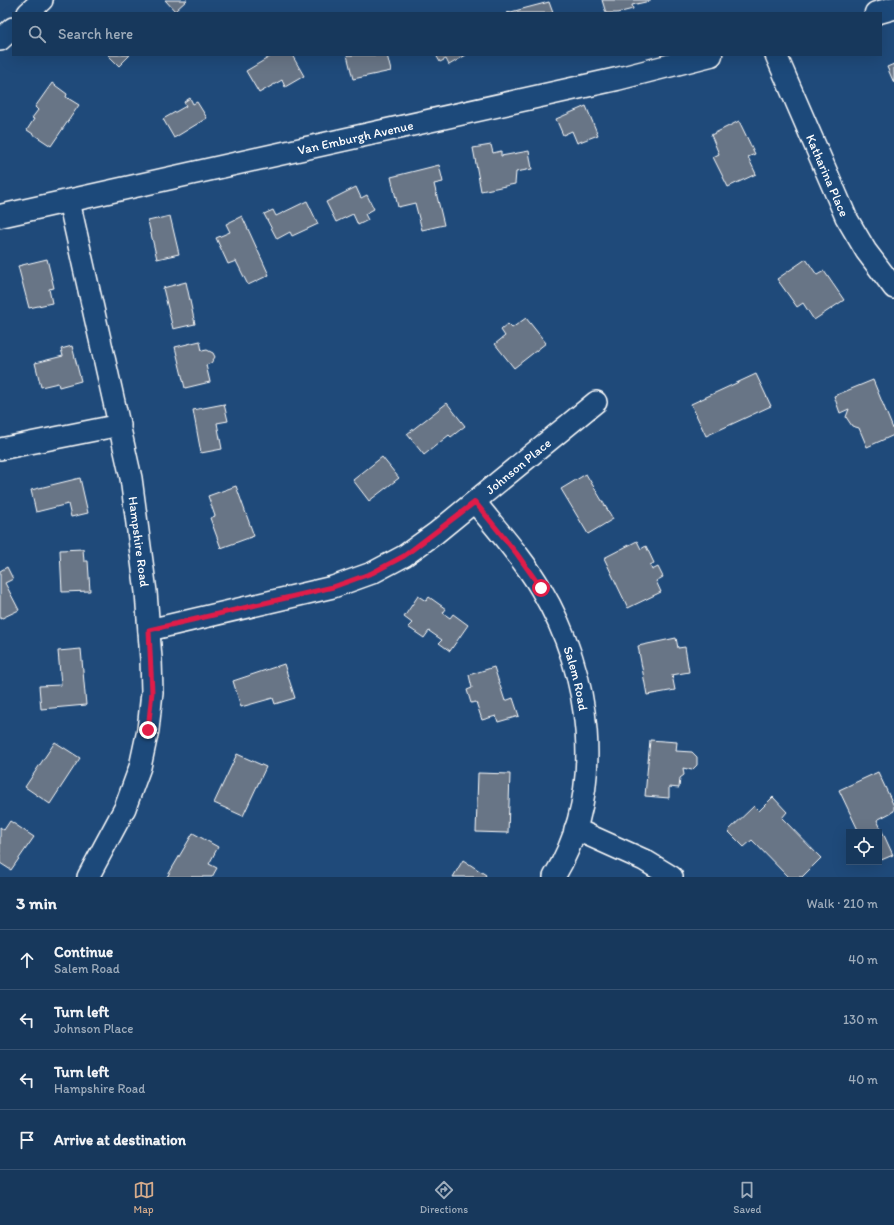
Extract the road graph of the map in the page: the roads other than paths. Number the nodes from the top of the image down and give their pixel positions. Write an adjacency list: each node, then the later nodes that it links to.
1 (42, 0): 3 (street)
2 (894, 8): 4 (main road)
3 (29, 12)
4 (880, 12)
5 (12, 29): 6 (street)
6 (0, 40)
7 (707, 56): 9 (main road, Van Emburgh Avenue)
8 (776, 56): 11 (street, Katharina Place)
9 (69, 201): 10 (main road, Van Emburgh Avenue); 13 (street, Hampshire Road)
10 (0, 216)
11 (894, 288)
12 (596, 402): 15 (street, Johnson Place)
13 (120, 425): 14 (street); 16 (street, Hampshire Road)
14 (0, 449)
15 (475, 502): 16 (street, Johnson Place); 17 (street, Salem Road)
16 (149, 630): 18 (street, Hampshire Road)
17 (575, 829): 19 (street, Salem Road); 20 (street)
18 (88, 877)
19 (554, 877)
20 (672, 877)

